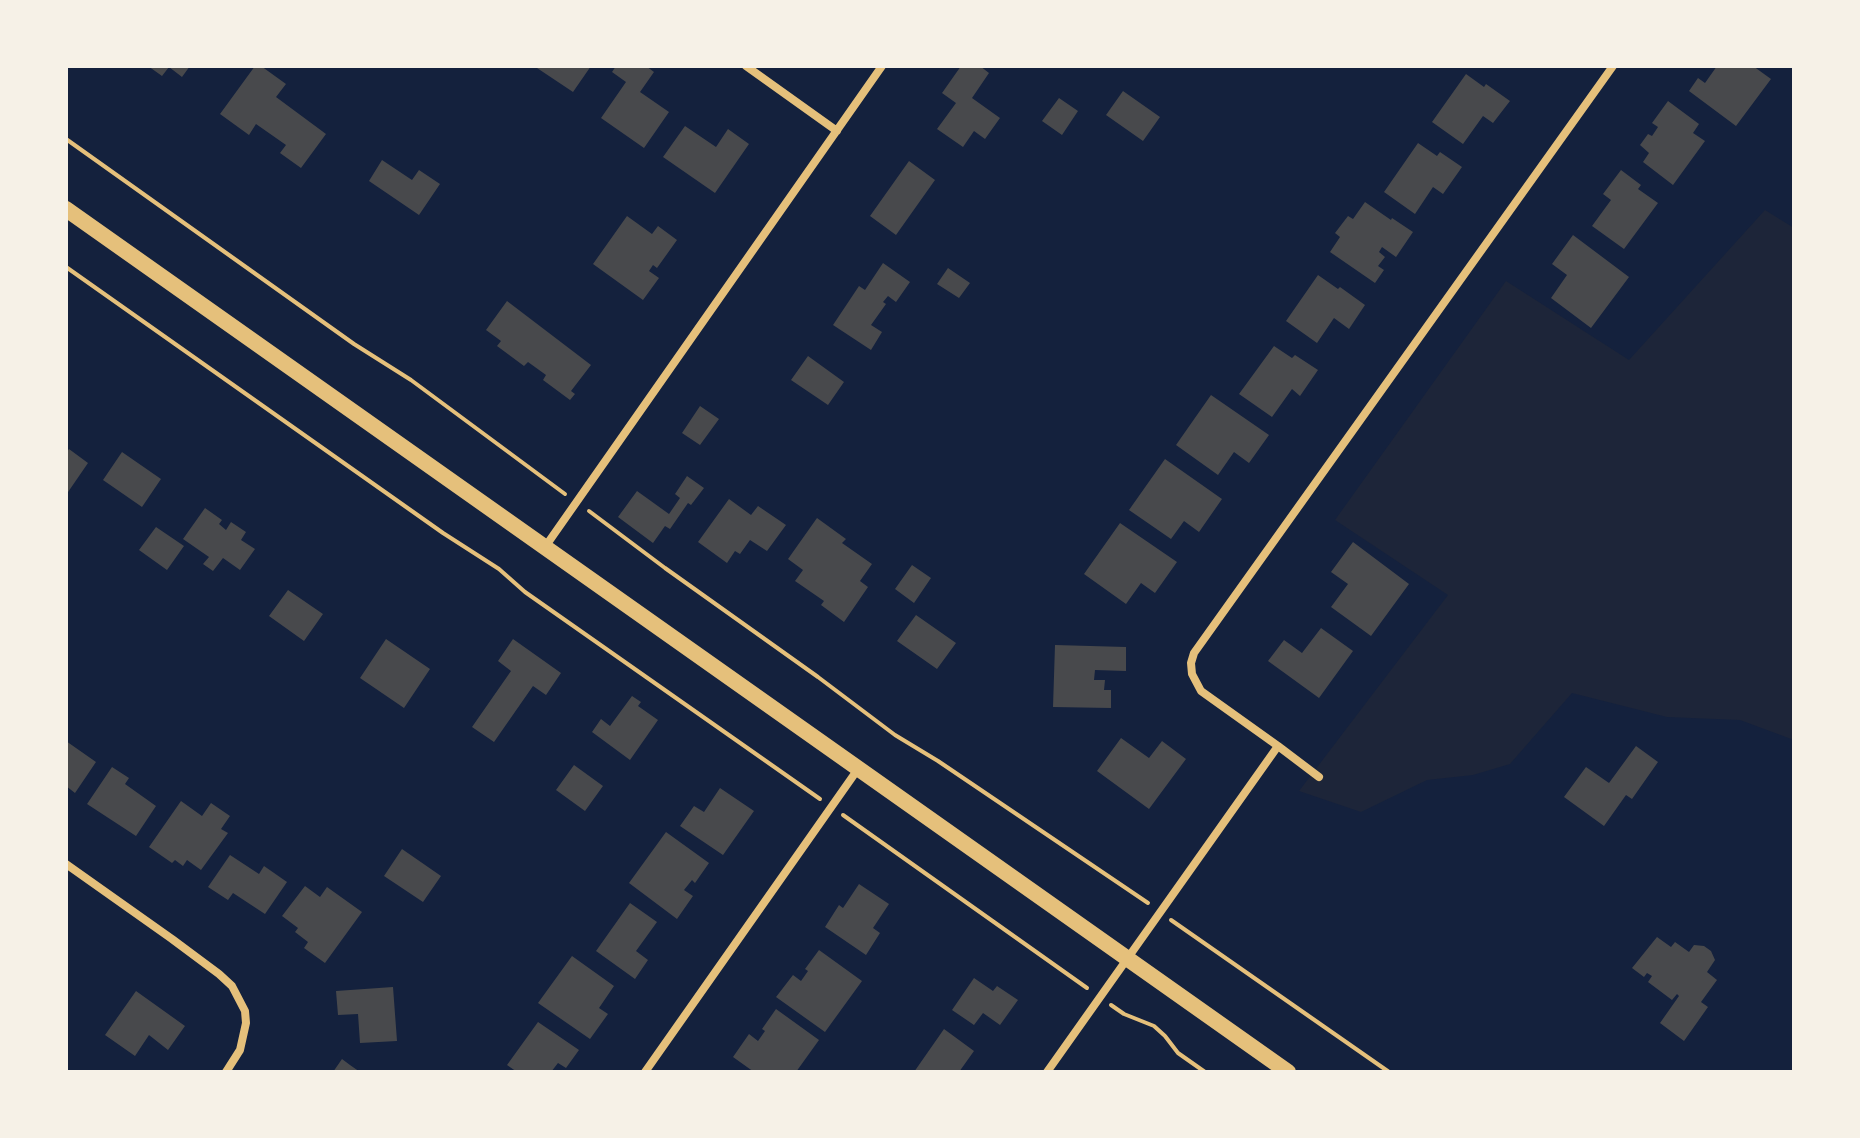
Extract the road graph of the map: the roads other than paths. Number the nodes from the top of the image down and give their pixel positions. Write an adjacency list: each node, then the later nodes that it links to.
1 (746, 66): 4 (street)
2 (882, 66): 4 (street)
3 (1613, 66): 7 (street)
4 (837, 131): 6 (street)
5 (66, 209): 6 (main road)
6 (544, 547): 8 (main road)
7 (1278, 746): 9 (street); 11 (street)
8 (858, 769): 11 (main road); 13 (street)
9 (1319, 777)
10 (66, 864): 12 (street)
11 (1127, 958): 14 (street); 15 (main road)
12 (226, 1072)
13 (645, 1072)
14 (1047, 1072)
15 (1288, 1072)

